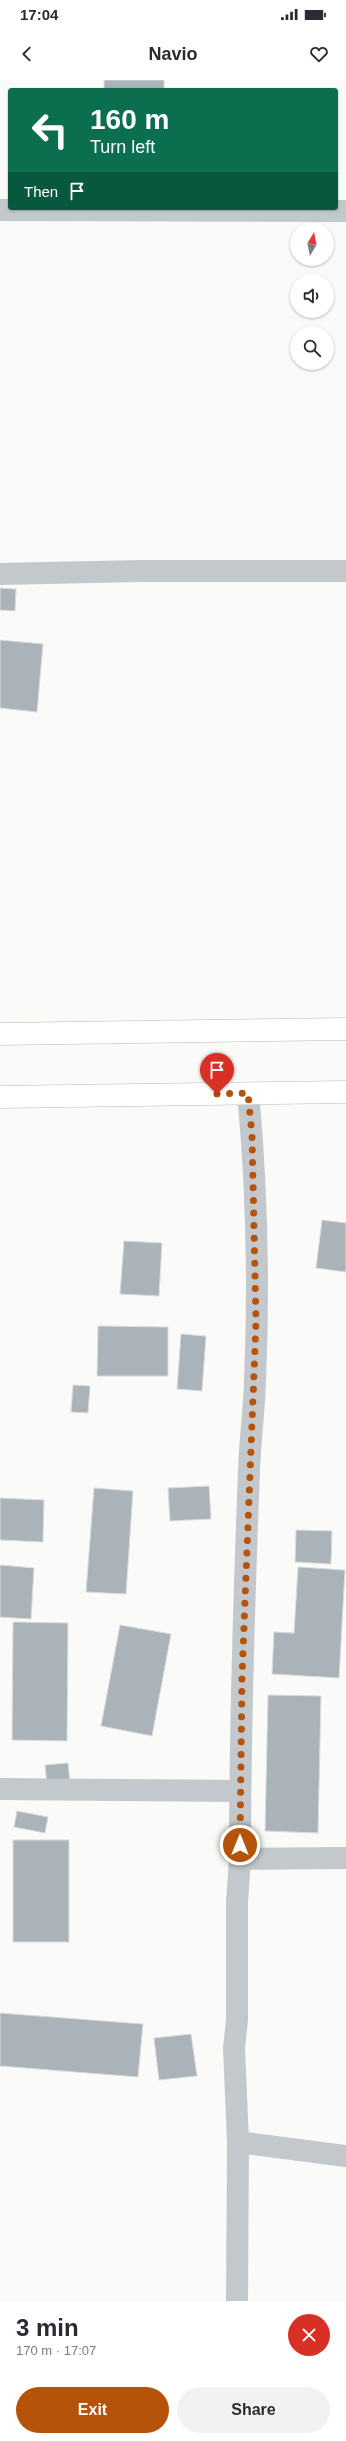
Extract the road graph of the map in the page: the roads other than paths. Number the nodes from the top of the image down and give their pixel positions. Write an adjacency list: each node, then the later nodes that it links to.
1 (0, 210): 2 (street)
2 (346, 211)
3 (346, 571): 4 (street)
4 (0, 574)
5 (346, 1030): 6 (main road)
6 (0, 1034)
7 (346, 1092): 8 (main road)
8 (248, 1093): 9 (main road); 11 (street)
9 (0, 1097)
10 (0, 1789): 11 (street)
11 (240, 1791): 13 (street)
12 (346, 1858): 13 (street)
13 (240, 1859): 14 (street)
14 (238, 2142): 15 (street); 16 (street)
15 (346, 2156)
16 (237, 2301)

